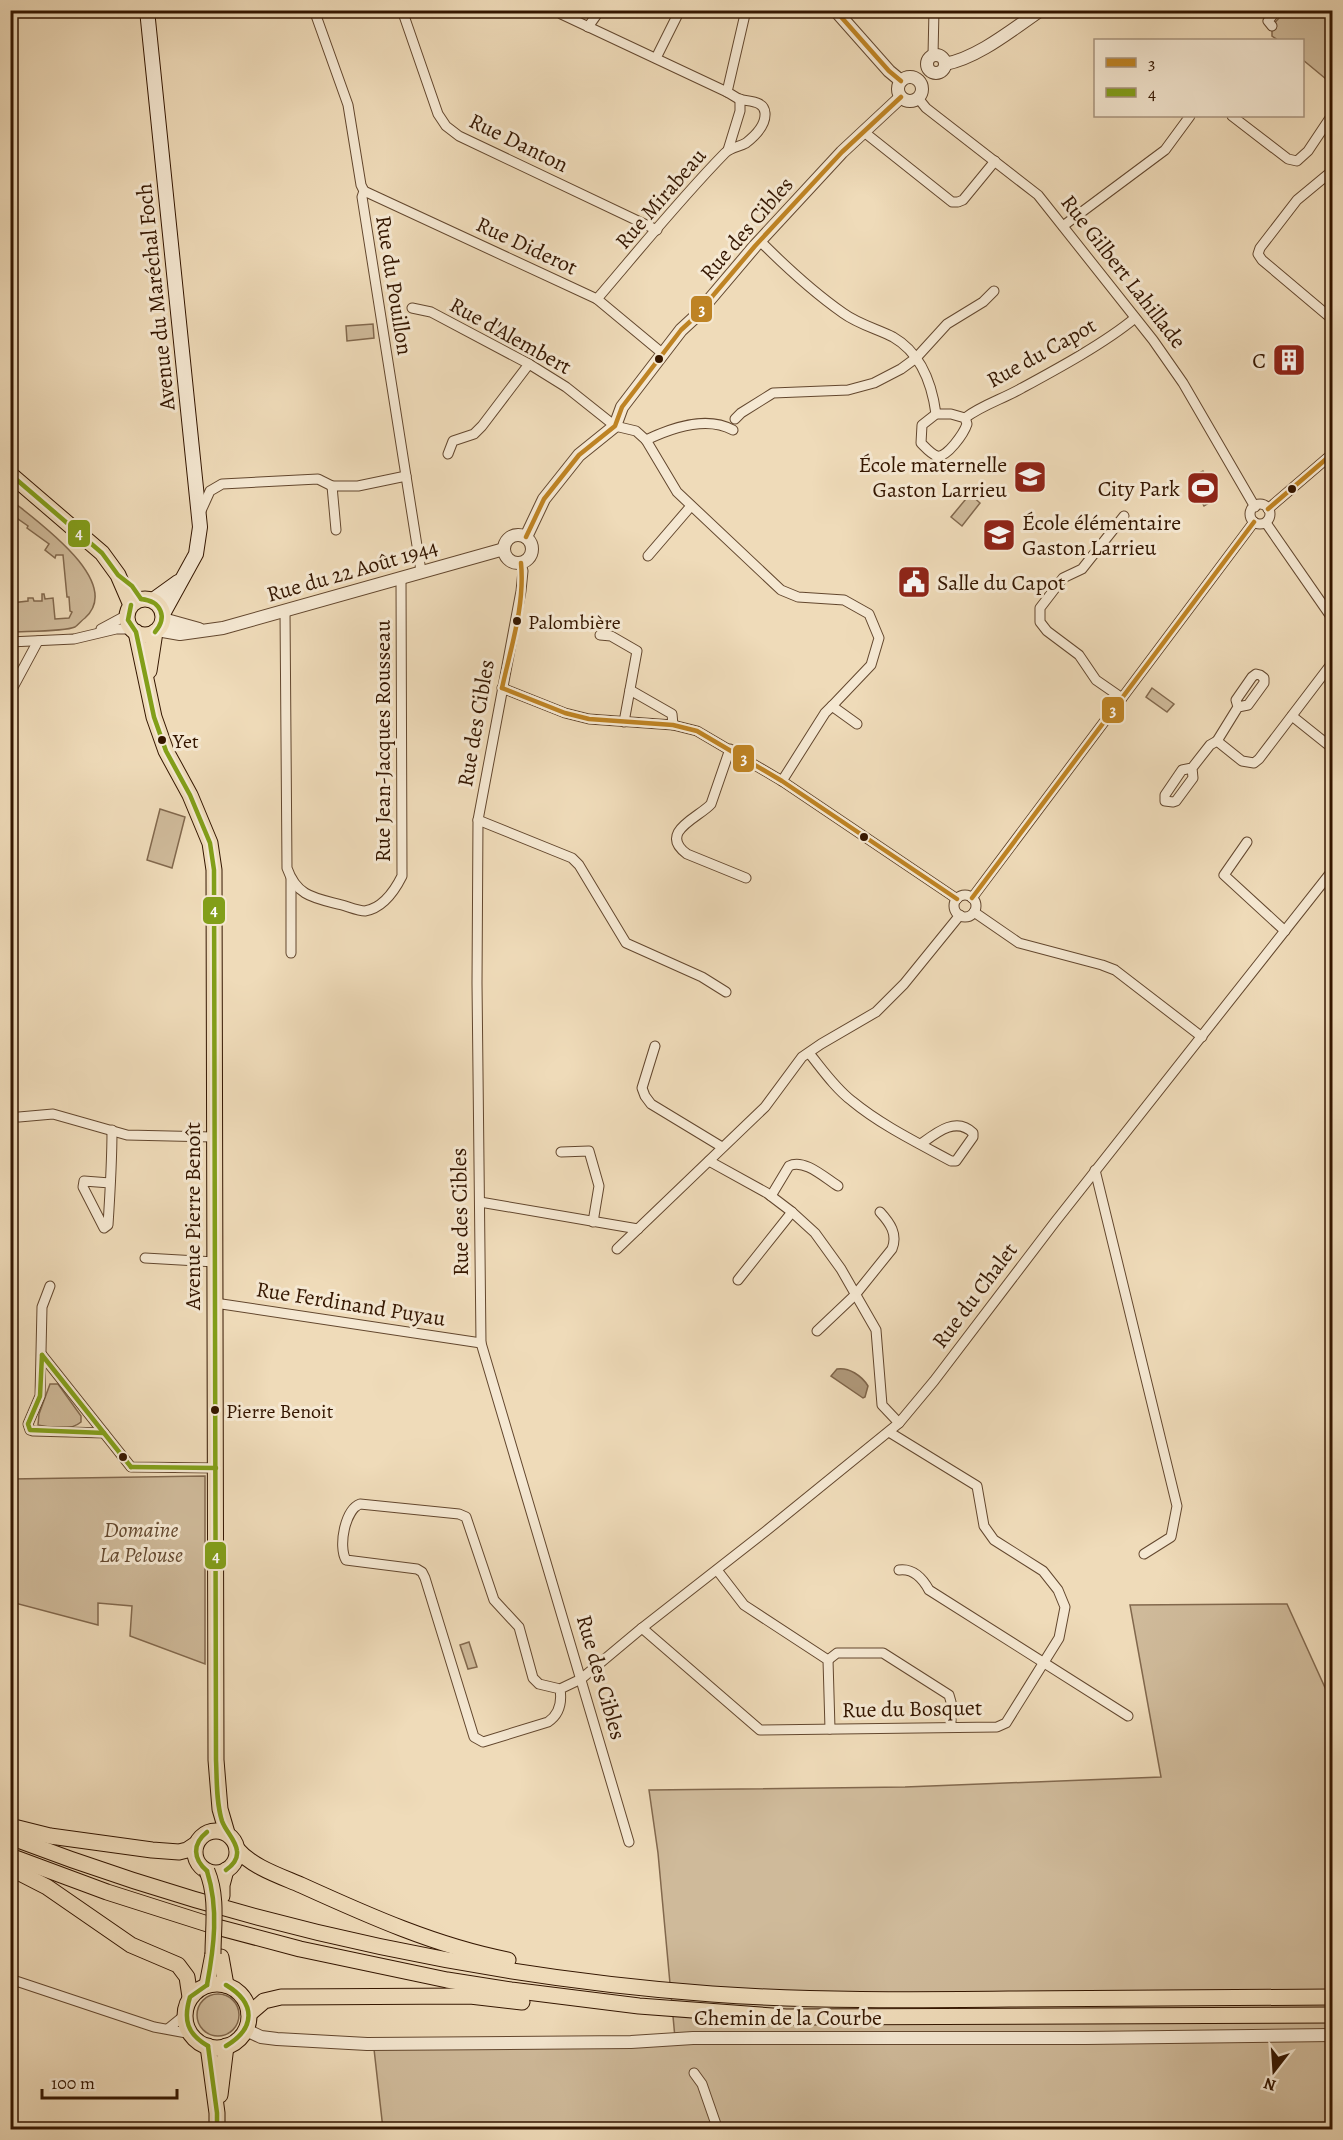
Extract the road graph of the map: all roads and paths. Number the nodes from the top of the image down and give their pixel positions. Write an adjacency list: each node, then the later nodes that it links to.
1 (147, 10): 57 (main road, Avenue du Maréchal Foch)
2 (314, 10): 31 (street, Rue du Pouillon)
3 (402, 10): 33 (street, Rue Danton)
4 (600, 10): 13 (street)
5 (680, 10): 15 (street)
6 (746, 10): 20 (street)
7 (835, 10): 18 (street)
8 (934, 10): 14 (street)
9 (1041, 10): 16 (street)
10 (1277, 10): 12 (street)
11 (561, 14): 13 (street, Rue Mirabeau)
12 (1272, 26)
13 (588, 27): 15 (street, Rue Mirabeau)
14 (933, 56): 16 (street); 17 (street)
15 (656, 58): 20 (street, Rue Mirabeau)
16 (945, 64): 17 (street)
17 (930, 69): 19 (street)
18 (901, 81): 19 (street); 21 (street)
19 (919, 81): 22 (street)
20 (727, 92): 23 (street, Rue Mirabeau)
21 (901, 97): 22 (street); 27 (street, Rue des Cibles)
22 (918, 98): 29 (street, Rue Gilbert Lahillade)
23 (740, 99): 28 (street, Rue Mirabeau); 28 (street, Rue Mirabeau)
24 (1332, 115): 26 (street)
25 (1189, 117): 32 (street)
26 (1233, 117)
27 (864, 132): 29 (street); 34 (street, Rue des Cibles)
28 (728, 150): 33 (street, Rue Mirabeau)
29 (995, 161): 32 (street, Rue Gilbert Lahillade)
30 (1332, 171): 39 (street)
31 (364, 191): 36 (street, Rue Diderot); 52 (street, Rue du Pouillon)
32 (1063, 226): 38 (street, Rue Gilbert Lahillade)
33 (657, 230): 36 (street, Rue Mirabeau)
34 (760, 241): 40 (street, Rue des Cibles); 41 (street)
35 (994, 291): 41 (street)
36 (597, 299): 40 (street, Rue Diderot)
37 (412, 308): 42 (street, Rue d'Alembert)
38 (1135, 318): 44 (street, Rue du Capot); 55 (street, Rue Gilbert Lahillade)
39 (1332, 318)
40 (662, 353): 46 (street, Rue des Cibles)
41 (916, 358): 43 (street); 45 (street)
42 (529, 364): 46 (street, Rue d'Alembert); 49 (street)
43 (936, 414): 44 (street); 44 (street)
44 (965, 418)
45 (735, 420)
46 (615, 426): 48 (street, Rue d'Alembert); 62 (street, Rue des Cibles)
47 (734, 430): 48 (street)
48 (646, 440): 54 (street)
49 (448, 454)
50 (1332, 454): 56 (street)
51 (10, 474): 70 (main road)
52 (406, 477): 53 (street); 66 (street, Rue du Pouillon)
53 (332, 486): 57 (street); 61 (street)
54 (691, 506): 64 (street); 83 (street)
55 (1255, 507): 56 (street); 59 (street)
56 (1268, 509): 60 (street)
57 (199, 515): 67 (main road, Avenue du Maréchal Foch)
58 (1124, 516): 82 (street)
59 (1254, 522): 60 (street); 82 (street)
60 (1266, 523): 71 (street)
61 (336, 530)
62 (526, 537): 63 (street); 65 (street)
63 (504, 549): 65 (street); 66 (street, Rue du 22 Août 1944)
64 (648, 556)
65 (521, 563): 79 (street, Rue des Cibles)
66 (421, 571): 68 (street, Rue du 22 Août 1944)
67 (184, 577): 70 (main road); 72 (main road, Avenue du Maréchal Foch)
68 (401, 578): 69 (street, Rue du 22 Août 1944); 98 (street, Rue Jean-Jacques Rousseau)
69 (285, 611): 72 (street, Rue du 22 Août 1944); 98 (street)
70 (137, 613): 72 (main road); 72 (main road); 74 (street); 74 (street); 78 (main road, Avenue Pierre Benoît)
71 (1332, 618)
72 (160, 624): 78 (main road, Avenue Pierre Benoît)
73 (600, 635): 80 (street)
74 (85, 636): 75 (street)
75 (38, 641): 76 (street); 81 (street)
76 (10, 642)
77 (1332, 663): 85 (street)
78 (147, 686): 111 (main road, Avenue Pierre Benoît)
79 (502, 688): 86 (street); 94 (street, Rue des Cibles)
80 (630, 690): 86 (street); 88 (street)
81 (10, 693)
82 (1122, 698): 99 (street)
83 (832, 706): 87 (street); 93 (street)
84 (1238, 707): 89 (street)
85 (1292, 716): 89 (street); 90 (street)
86 (624, 722): 88 (street)
87 (857, 724)
88 (673, 725): 91 (street)
89 (1216, 741): 92 (street)
90 (1332, 748)
91 (730, 749): 93 (street); 97 (street)
92 (1192, 768)
93 (782, 781): 100 (street)
94 (478, 820): 105 (street); 120 (street, Rue des Cibles)
95 (1247, 842): 103 (street)
96 (1332, 871): 103 (street, Rue du Chalet)
97 (746, 878)
98 (291, 879): 104 (street)
99 (972, 898): 100 (street); 101 (street)
100 (957, 899): 102 (street)
101 (974, 912): 102 (street); 106 (street)
102 (960, 915): 108 (street)
103 (1286, 931): 106 (street, Rue du Chalet)
104 (291, 952)
105 (726, 992)
106 (1202, 1037): 116 (street, Rue du Chalet)
107 (656, 1046): 113 (street)
108 (809, 1053): 112 (street); 113 (street)
109 (19, 1117): 110 (street)
110 (112, 1131): 111 (street); 117 (street)
111 (213, 1137): 127 (main road, Avenue Pierre Benoît)
112 (921, 1144): 112 (street)
113 (722, 1147): 115 (street)
114 (561, 1152): 123 (street)
115 (709, 1161): 119 (street); 124 (street)
116 (1095, 1170): 135 (street, Rue du Chalet); 139 (street)
117 (110, 1183): 117 (street)
118 (838, 1186): 119 (street)
119 (771, 1196): 121 (street)
120 (480, 1202): 123 (street); 133 (street, Rue des Cibles)
121 (792, 1212): 128 (street); 130 (street)
122 (880, 1212): 130 (street)
123 (594, 1222): 124 (street)
124 (638, 1229): 125 (street)
125 (617, 1248)
126 (145, 1258): 127 (street)
127 (215, 1262): 131 (main road, Avenue Pierre Benoît)
128 (738, 1280)
129 (50, 1286): 134 (street)
130 (855, 1295): 132 (street); 135 (street)
131 (215, 1303): 133 (street, Rue Ferdinand Puyau); 138 (main road, Avenue Pierre Benoît)
132 (817, 1331)
133 (481, 1343): 145 (street, Rue des Cibles)
134 (42, 1355): 136 (street); 136 (street)
135 (899, 1423): 137 (street, Rue du Chalet)
136 (104, 1432): 138 (street)
137 (889, 1432): 140 (street, Rue du Chalet); 144 (street, Rue du Bosquet)
138 (216, 1468): 150 (main road, Avenue Pierre Benoît)
139 (1144, 1554)
140 (717, 1570): 142 (street, Rue du Chalet); 143 (street)
141 (899, 1570): 144 (street)
142 (642, 1628): 145 (street, Rue du Chalet); 149 (street, Rue du Bosquet)
143 (828, 1660): 148 (street); 149 (street)
144 (1045, 1664): 147 (street); 148 (street, Rue du Bosquet)
145 (581, 1679): 146 (street, Rue du Chalet); 155 (street, Rue des Cibles)
146 (560, 1689): 146 (street)
147 (1128, 1716)
148 (951, 1727): 149 (street, Rue du Bosquet)
149 (830, 1729)
150 (216, 1760): 152 (main road, Avenue Pierre Benoît); 153 (main road, Avenue Pierre Benoît)
151 (10, 1826): 156 (main road)
152 (207, 1832): 153 (main road); 156 (main road)
153 (227, 1833): 157 (main road)
154 (10, 1837): 166 (main road)
155 (629, 1842)
156 (196, 1844): 161 (main road)
157 (237, 1849): 160 (main road); 166 (main road)
158 (10, 1856): 171 (main road)
159 (10, 1868): 167 (main road)
160 (226, 1870): 161 (main road); 162 (main road)
161 (207, 1871): 162 (main road, bridge)
162 (217, 1956): 164 (main road); 165 (main road)
163 (10, 1979): 173 (street)
164 (226, 1985): 165 (main road); 172 (main road)
165 (207, 1986): 167 (main road)
166 (706, 1993): 168 (main road)
167 (190, 1997): 169 (main road)
168 (1332, 1997)
169 (185, 2015): 173 (street); 174 (main road)
170 (1332, 2015): 171 (main road)
171 (786, 2017): 172 (main road)
172 (248, 2022): 175 (street, Chemin de la Courbe); 177 (main road)
173 (169, 2028): 174 (street)
174 (192, 2034): 176 (main road)
175 (1332, 2035)
176 (208, 2046): 177 (main road); 179 (main road)
177 (226, 2046): 179 (main road)
178 (694, 2073): 181 (street)
179 (217, 2113): 180 (main road)
180 (217, 2130)
181 (718, 2130)

